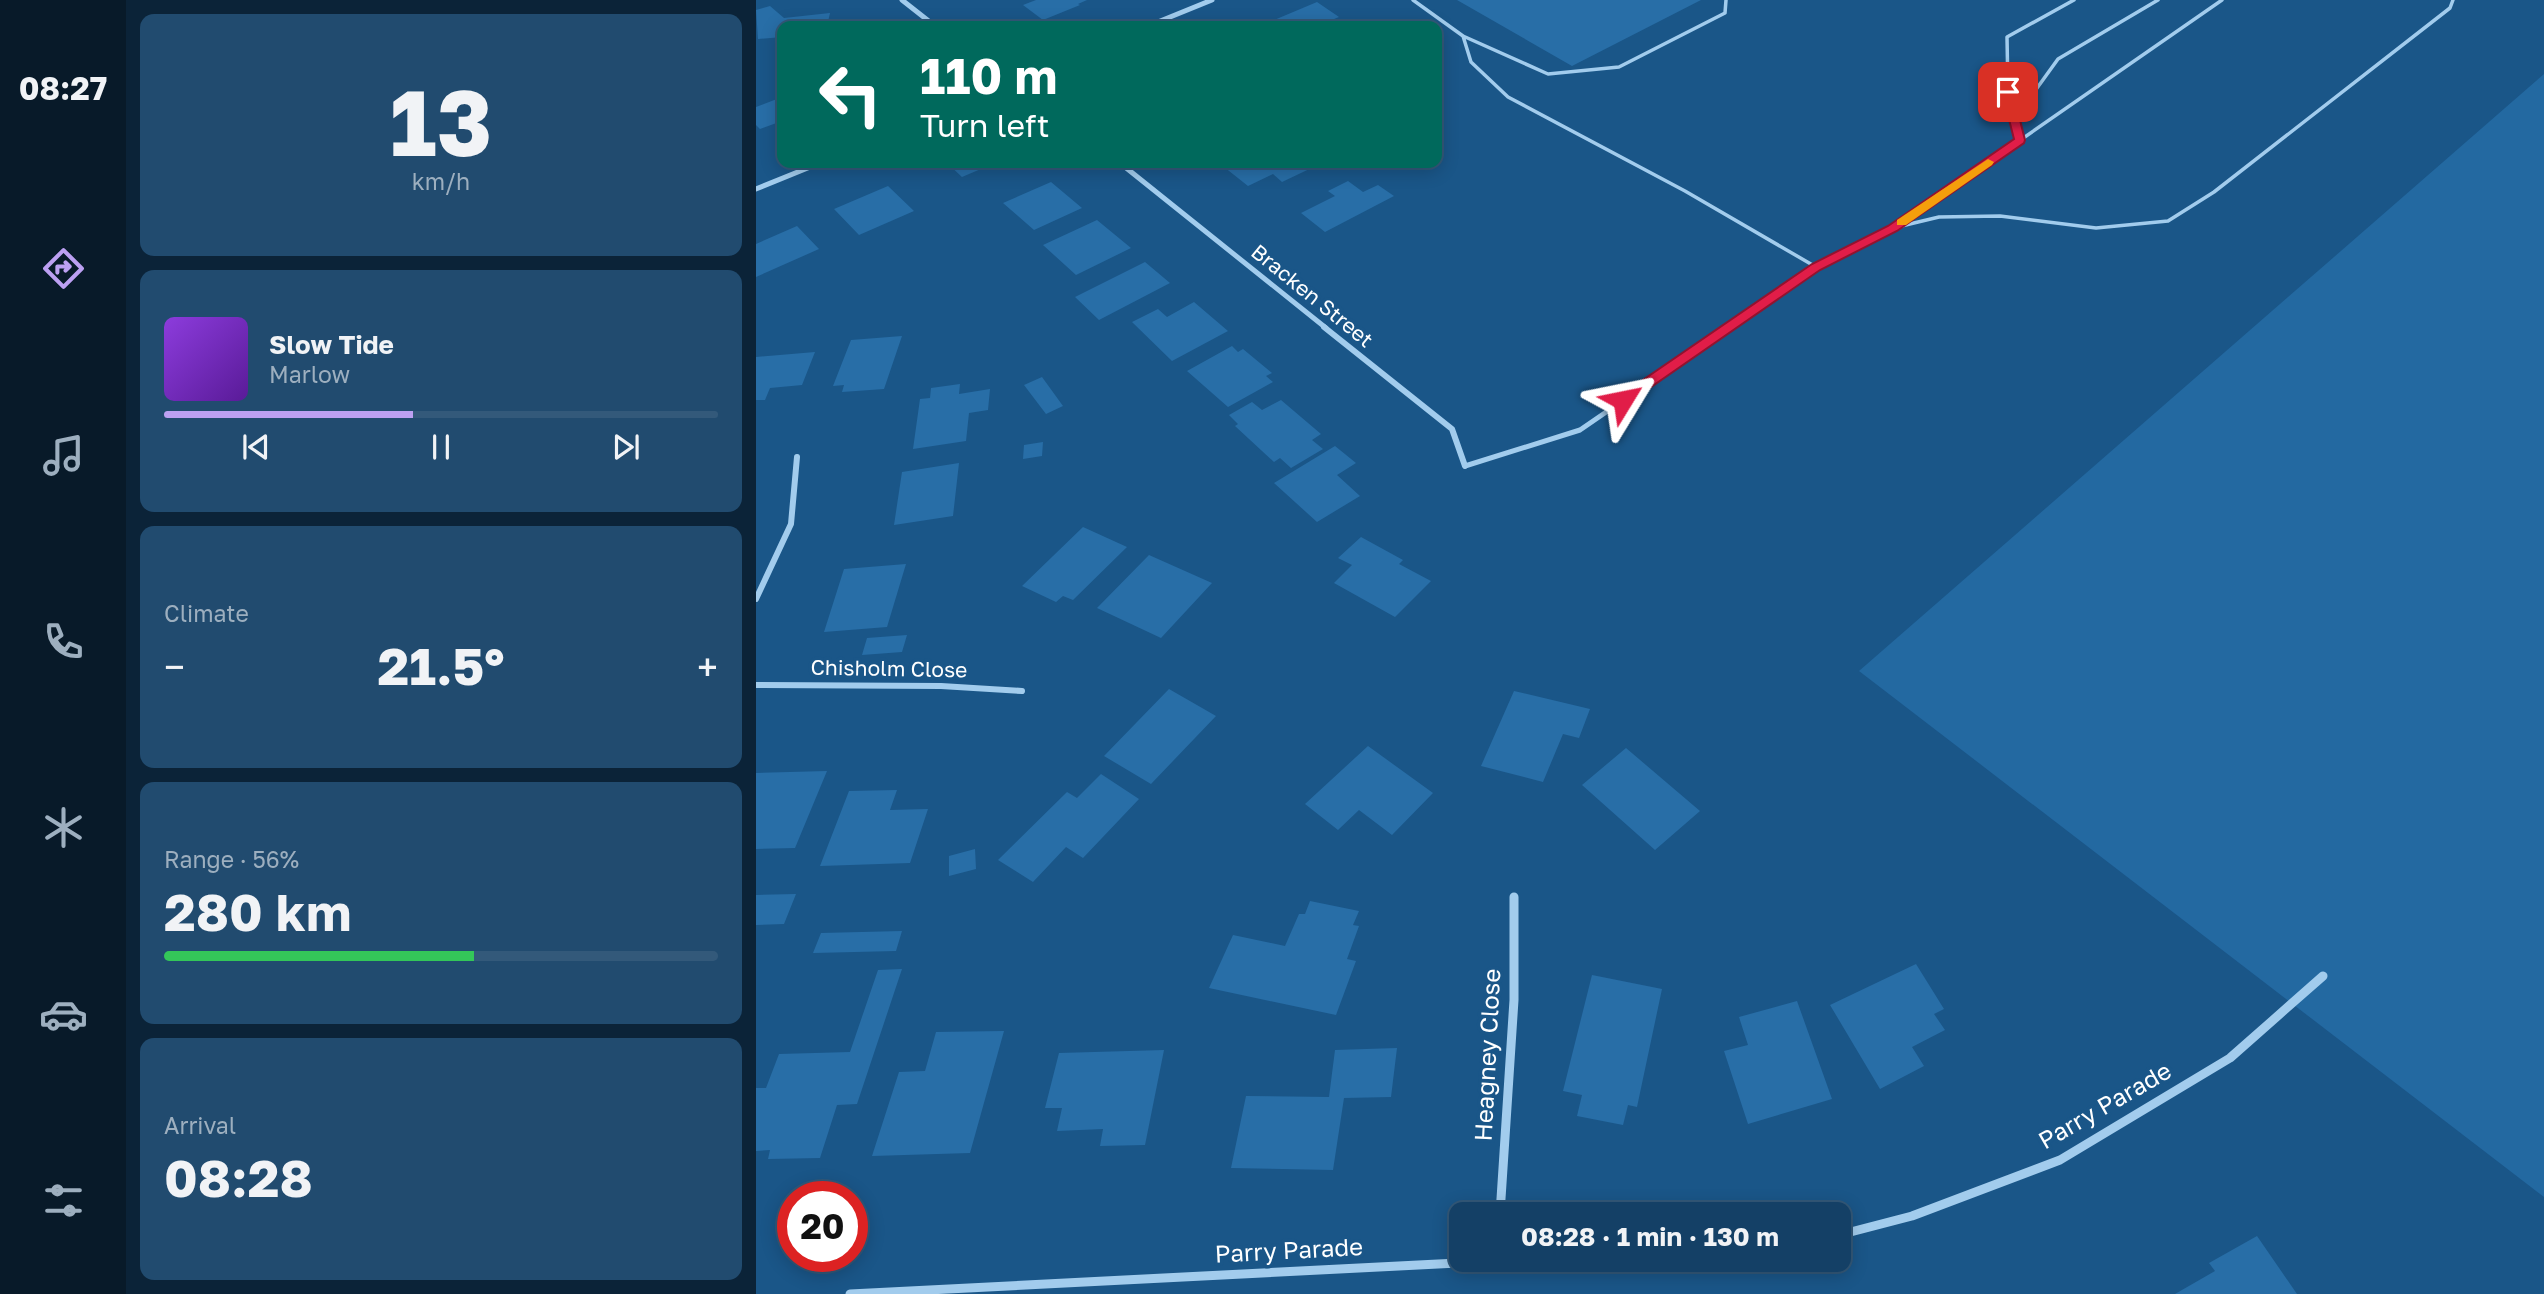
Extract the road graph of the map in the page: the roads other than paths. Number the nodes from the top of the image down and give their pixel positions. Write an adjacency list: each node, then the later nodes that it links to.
1 (902, 0): 9 (street)
2 (1212, 0): 10 (street)
3 (1413, 0): 11 (lane)
4 (1726, 0): 11 (lane)
5 (2074, 0): 12 (lane)
6 (2158, 0): 12 (lane)
7 (2222, 0): 13 (lane)
8 (2453, 0): 17 (lane)
9 (929, 21)
10 (1160, 21)
11 (1463, 36): 18 (lane)
12 (2014, 120): 13 (lane)
13 (2020, 140): 17 (lane)
14 (808, 168): 16 (street)
15 (1126, 168): 20 (street, Bracken Street)
16 (756, 189)
17 (1893, 228): 18 (lane)
18 (1816, 267): 20 (lane)
19 (797, 457): 21 (street)
20 (1465, 466)
21 (756, 599)
22 (756, 685): 23 (street, Chisholm Close)
23 (1022, 691)
24 (1514, 897): 26 (street, Heagney Close)
25 (2323, 976): 27 (street, Parry Parade)
26 (1501, 1202)
27 (1851, 1232)
28 (1449, 1264): 29 (street, Parry Parade)
29 (927, 1292): 30 (street, Parry Parade)
30 (850, 1294)

